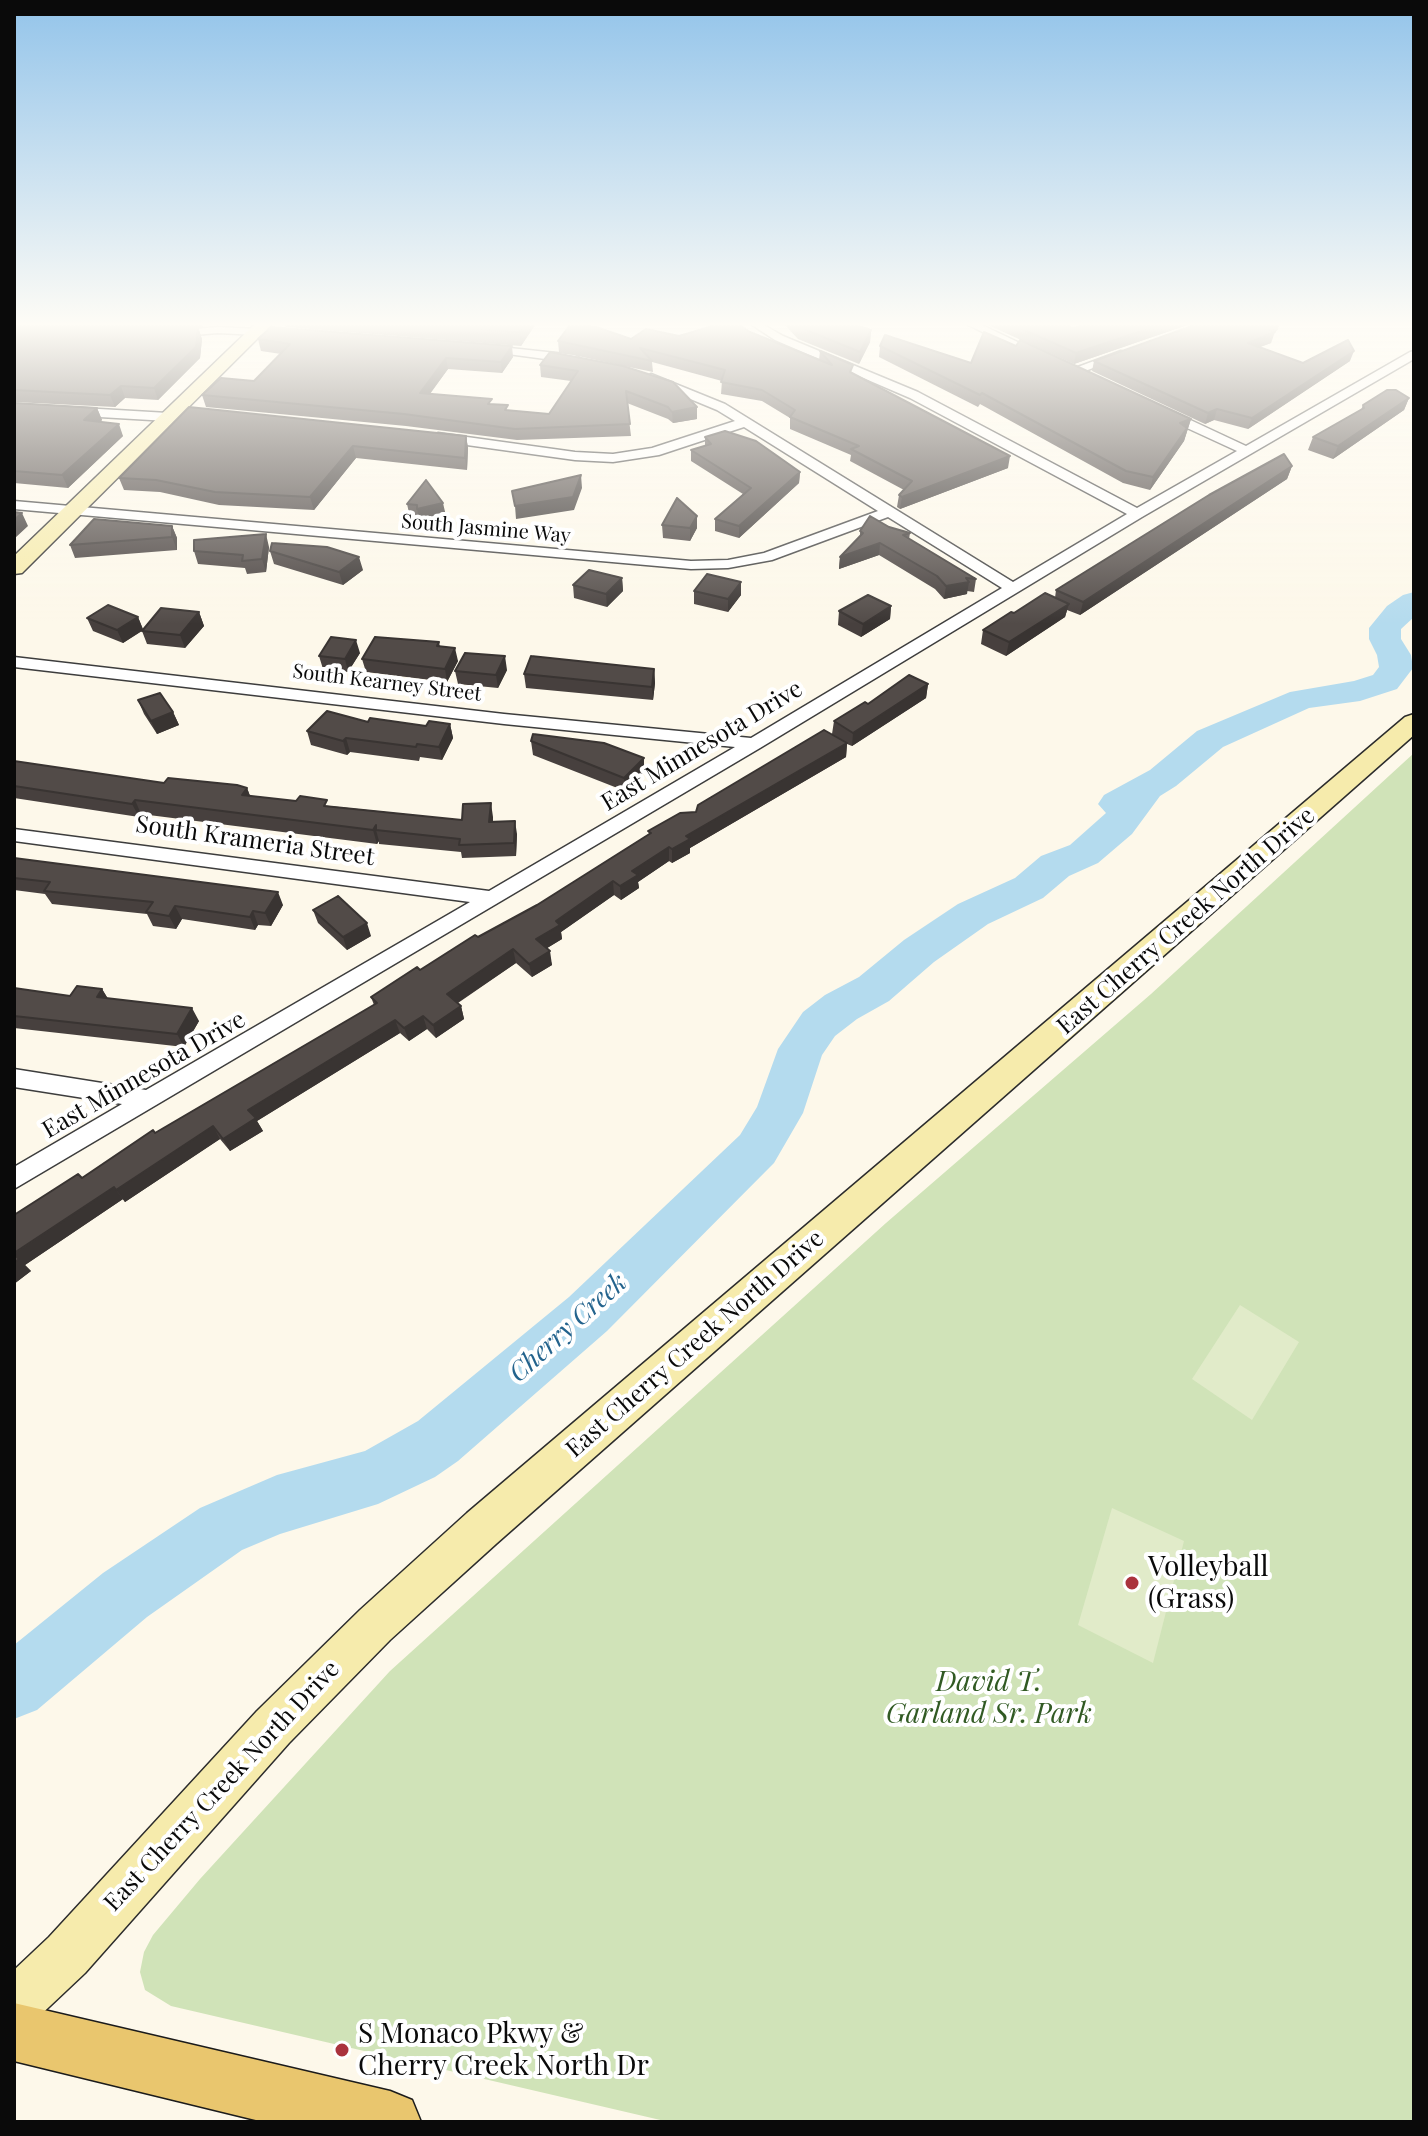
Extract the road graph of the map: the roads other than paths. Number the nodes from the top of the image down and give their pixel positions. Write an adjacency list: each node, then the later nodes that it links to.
1 (166, 425): 10 (street)
2 (738, 425): 7 (street)
3 (750, 425): 11 (street)
4 (970, 425): 12 (street)
5 (1190, 425): 8 (street)
6 (1292, 425): 8 (street, East Minnesota Drive)
7 (420, 435)
8 (1247, 451): 12 (street, East Minnesota Drive)
9 (14, 505): 10 (street, South Jasmine Way)
10 (73, 511): 11 (street, South Jasmine Way); 13 (street)
11 (888, 512): 14 (street)
12 (1137, 514): 14 (street, East Minnesota Drive)
13 (14, 568)
14 (1012, 588): 17 (street, East Minnesota Drive)
15 (14, 662): 17 (street, South Kearney Street)
16 (1414, 723): 23 (street, East Cherry Creek North Drive)
17 (754, 744): 19 (street, East Minnesota Drive)
18 (14, 835): 19 (street, South Krameria Street)
19 (490, 898): 21 (street, East Minnesota Drive)
20 (14, 1078): 21 (street)
21 (150, 1100): 22 (street, East Minnesota Drive)
22 (14, 1179)
23 (14, 2005)
24 (14, 2032): 25 (main road)
25 (390, 2122)

